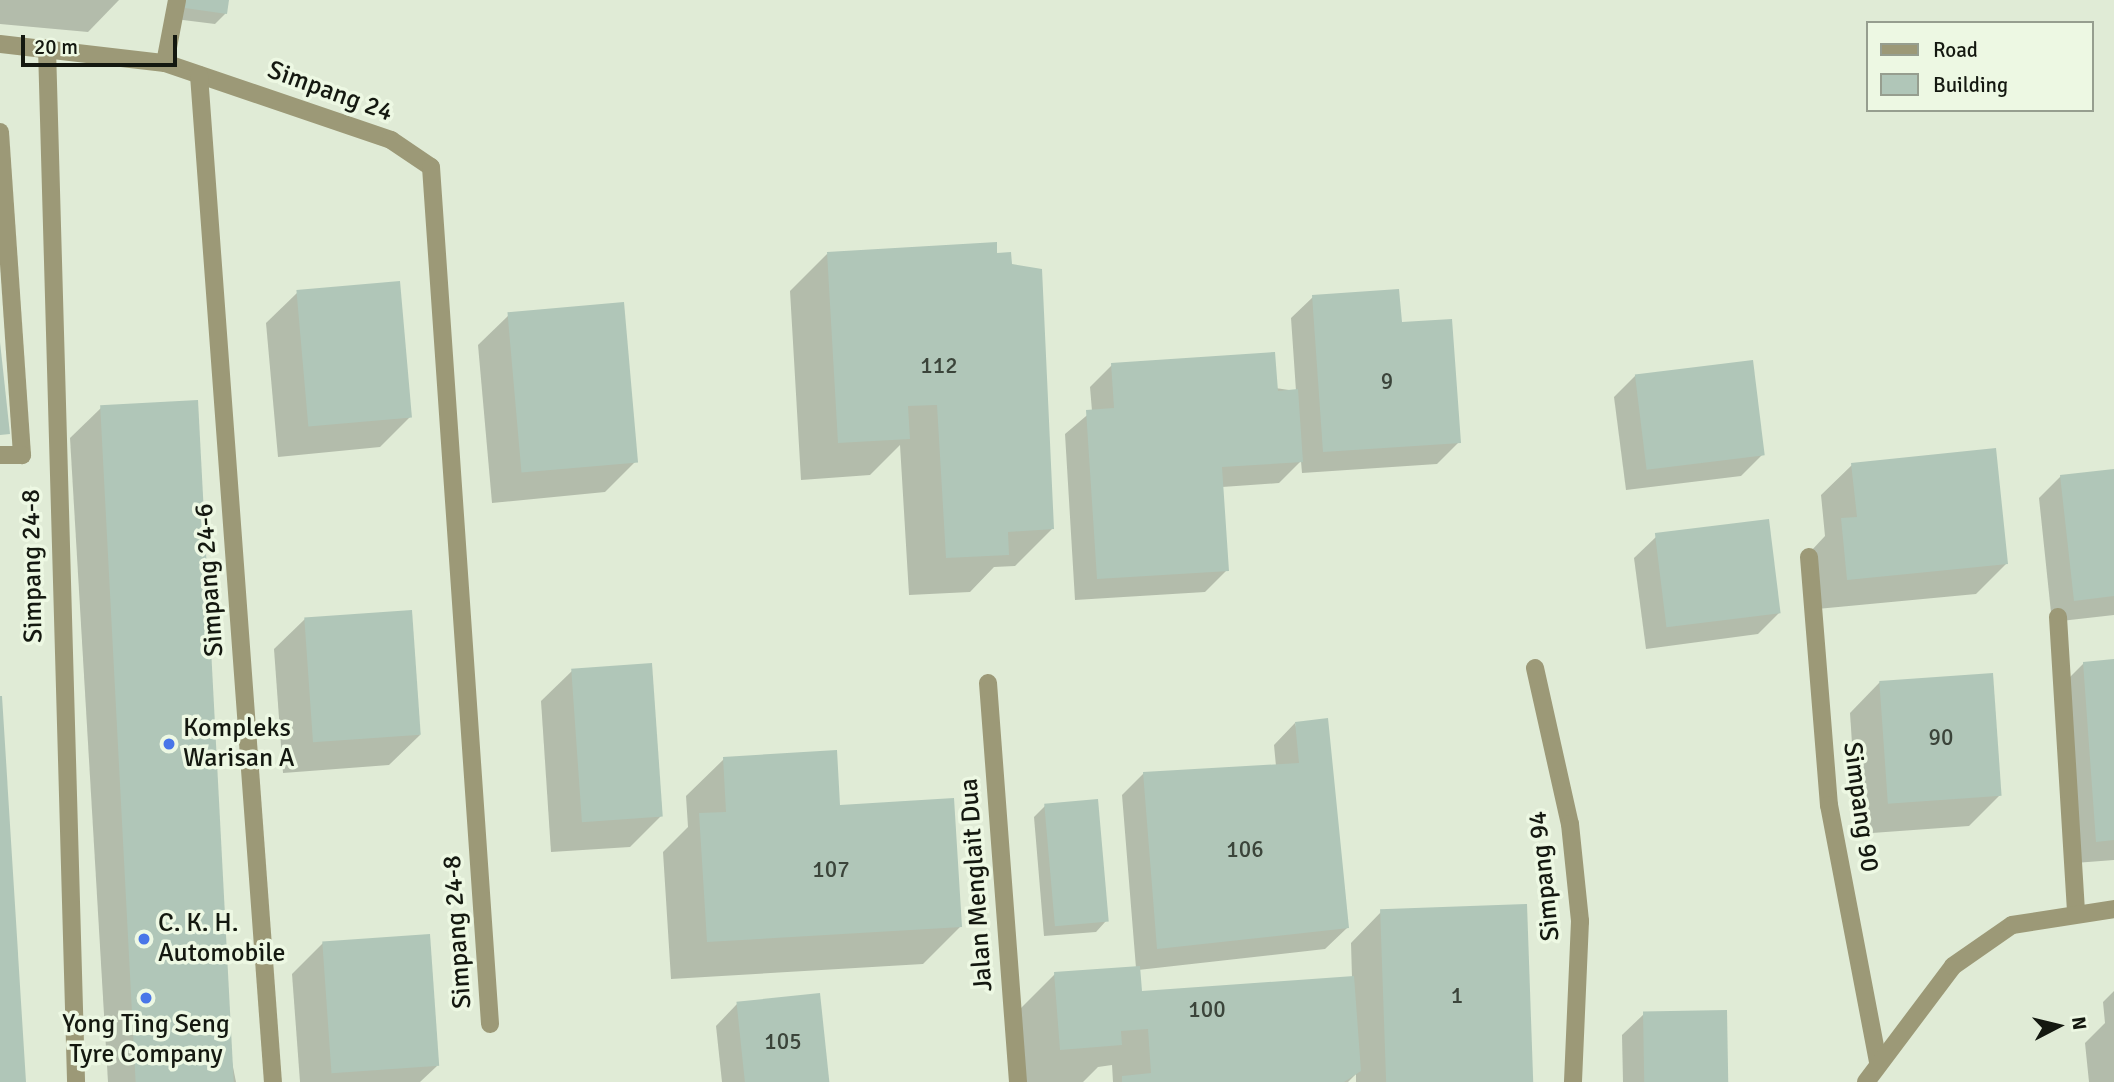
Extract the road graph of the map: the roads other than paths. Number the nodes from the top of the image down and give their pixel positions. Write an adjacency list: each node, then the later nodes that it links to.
1 (177, 0): 4 (street)
2 (0, 44): 3 (street, Simpang 24)
3 (47, 48): 4 (street, Simpang 24); 17 (street, Simpang 24-8)
4 (166, 63): 5 (street, Simpang 24)
5 (199, 75): 7 (street, Simpang 24); 18 (street, Simpang 24-6)
6 (0, 132): 8 (street)
7 (431, 167): 15 (street, Simpang 24-8)
8 (0, 455)
9 (1808, 557): 16 (street, Simpang 90)
10 (2058, 617): 14 (street)
11 (1535, 668): 20 (street, Simpang 94)
12 (988, 683): 19 (street, Jalan Menglait Dua)
13 (2114, 909): 14 (street)
14 (2076, 912): 16 (street)
15 (490, 1024)
16 (1878, 1062): 21 (street)
17 (76, 1082)
18 (273, 1082)
19 (1018, 1082)
20 (1573, 1082)
21 (1866, 1082)

